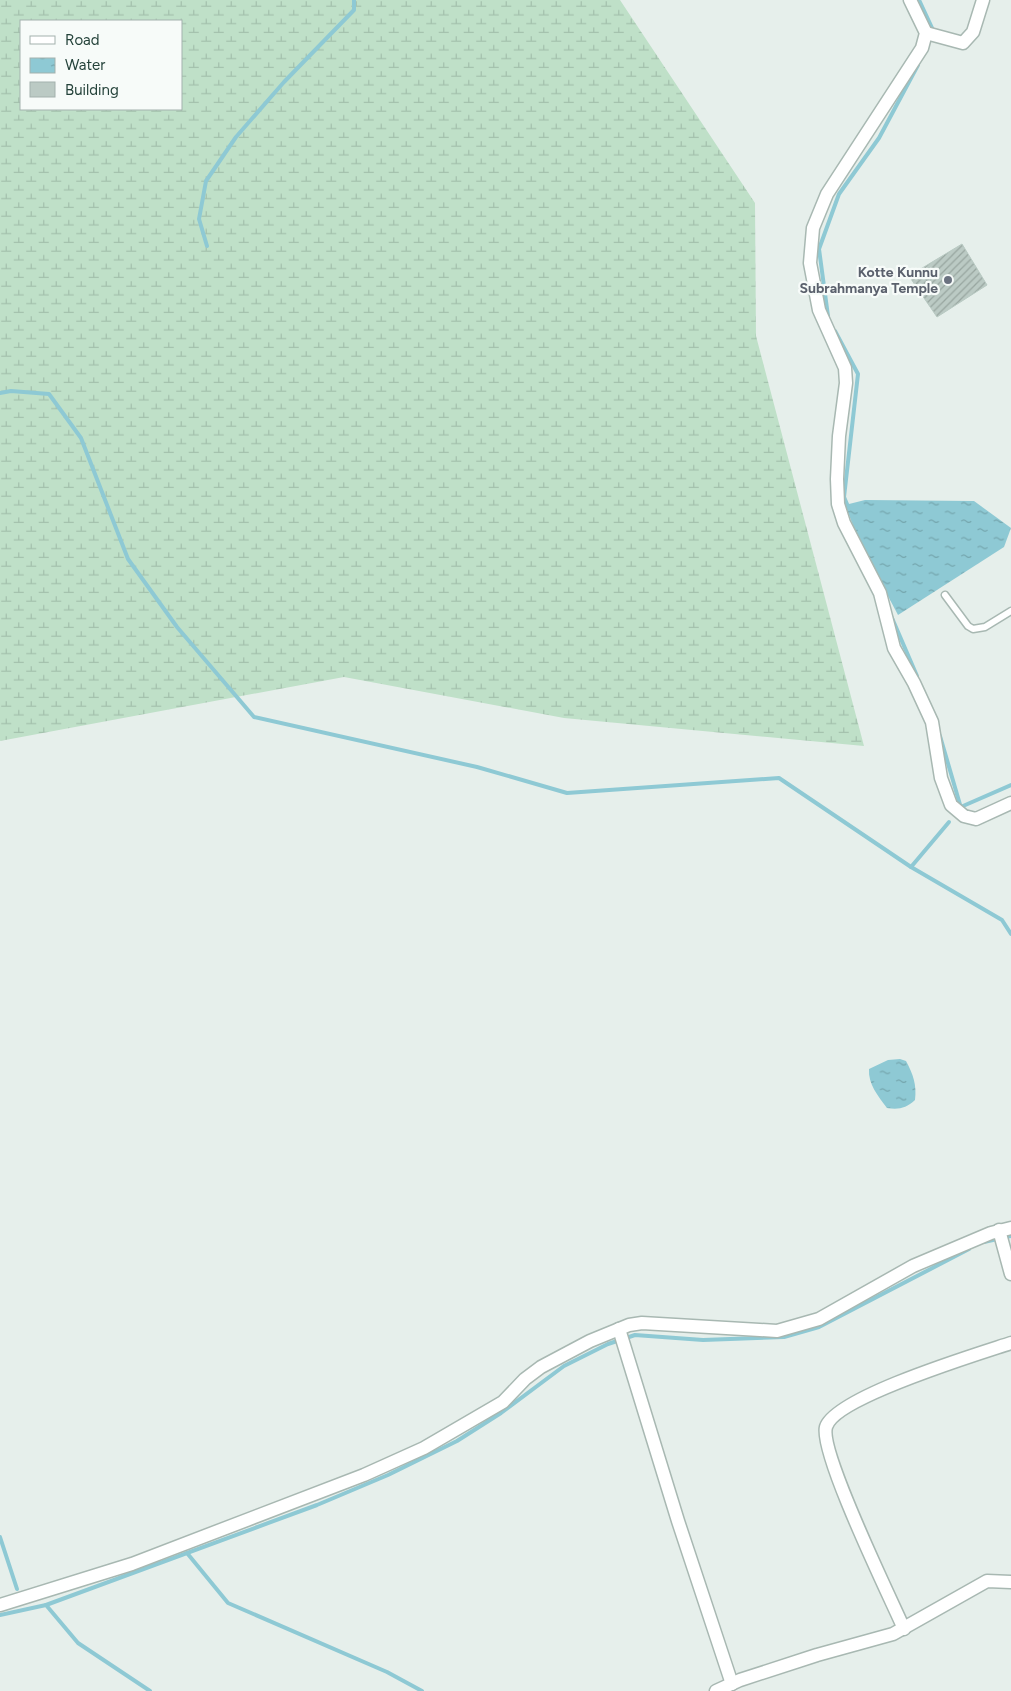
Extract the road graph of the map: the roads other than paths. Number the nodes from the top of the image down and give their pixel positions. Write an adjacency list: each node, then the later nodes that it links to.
1 (910, 0): 3 (street)
2 (983, 0): 3 (street)
3 (926, 33): 6 (street)
4 (946, 595): 5 (lane)
5 (1011, 612)
6 (1011, 803)
7 (1003, 1232): 8 (street); 9 (street)
8 (1011, 1274)
9 (619, 1332): 12 (street); 14 (street)
10 (1011, 1343): 13 (street)
11 (1011, 1582): 13 (street)
12 (0, 1605)
13 (904, 1629): 14 (street)
14 (732, 1684): 15 (street)
15 (716, 1691)

